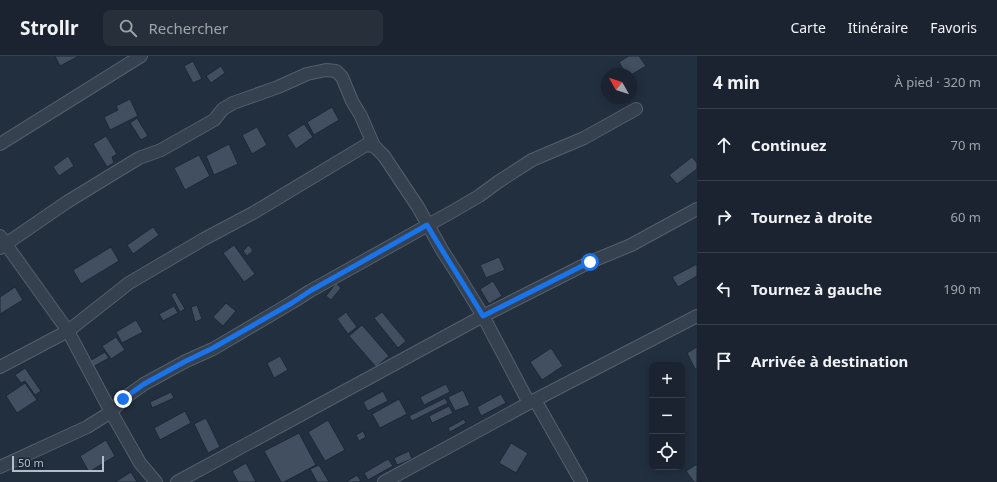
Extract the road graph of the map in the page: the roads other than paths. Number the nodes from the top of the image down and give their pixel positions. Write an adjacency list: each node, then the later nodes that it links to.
1 (141, 56): 3 (street)
2 (636, 109): 6 (street)
3 (0, 144)
4 (374, 146): 6 (street); 7 (street); 10 (street)
5 (697, 209): 8 (street)
6 (427, 225): 8 (street); 13 (street)
7 (2, 243): 10 (street)
8 (483, 316): 12 (street); 16 (street)
9 (697, 316): 12 (street)
10 (68, 331): 11 (street); 13 (street)
11 (0, 367)
12 (532, 401): 17 (street); 18 (street)
13 (110, 412): 14 (street); 15 (street)
14 (0, 467)
15 (156, 482)
16 (177, 482)
17 (384, 482)
18 (580, 482)

